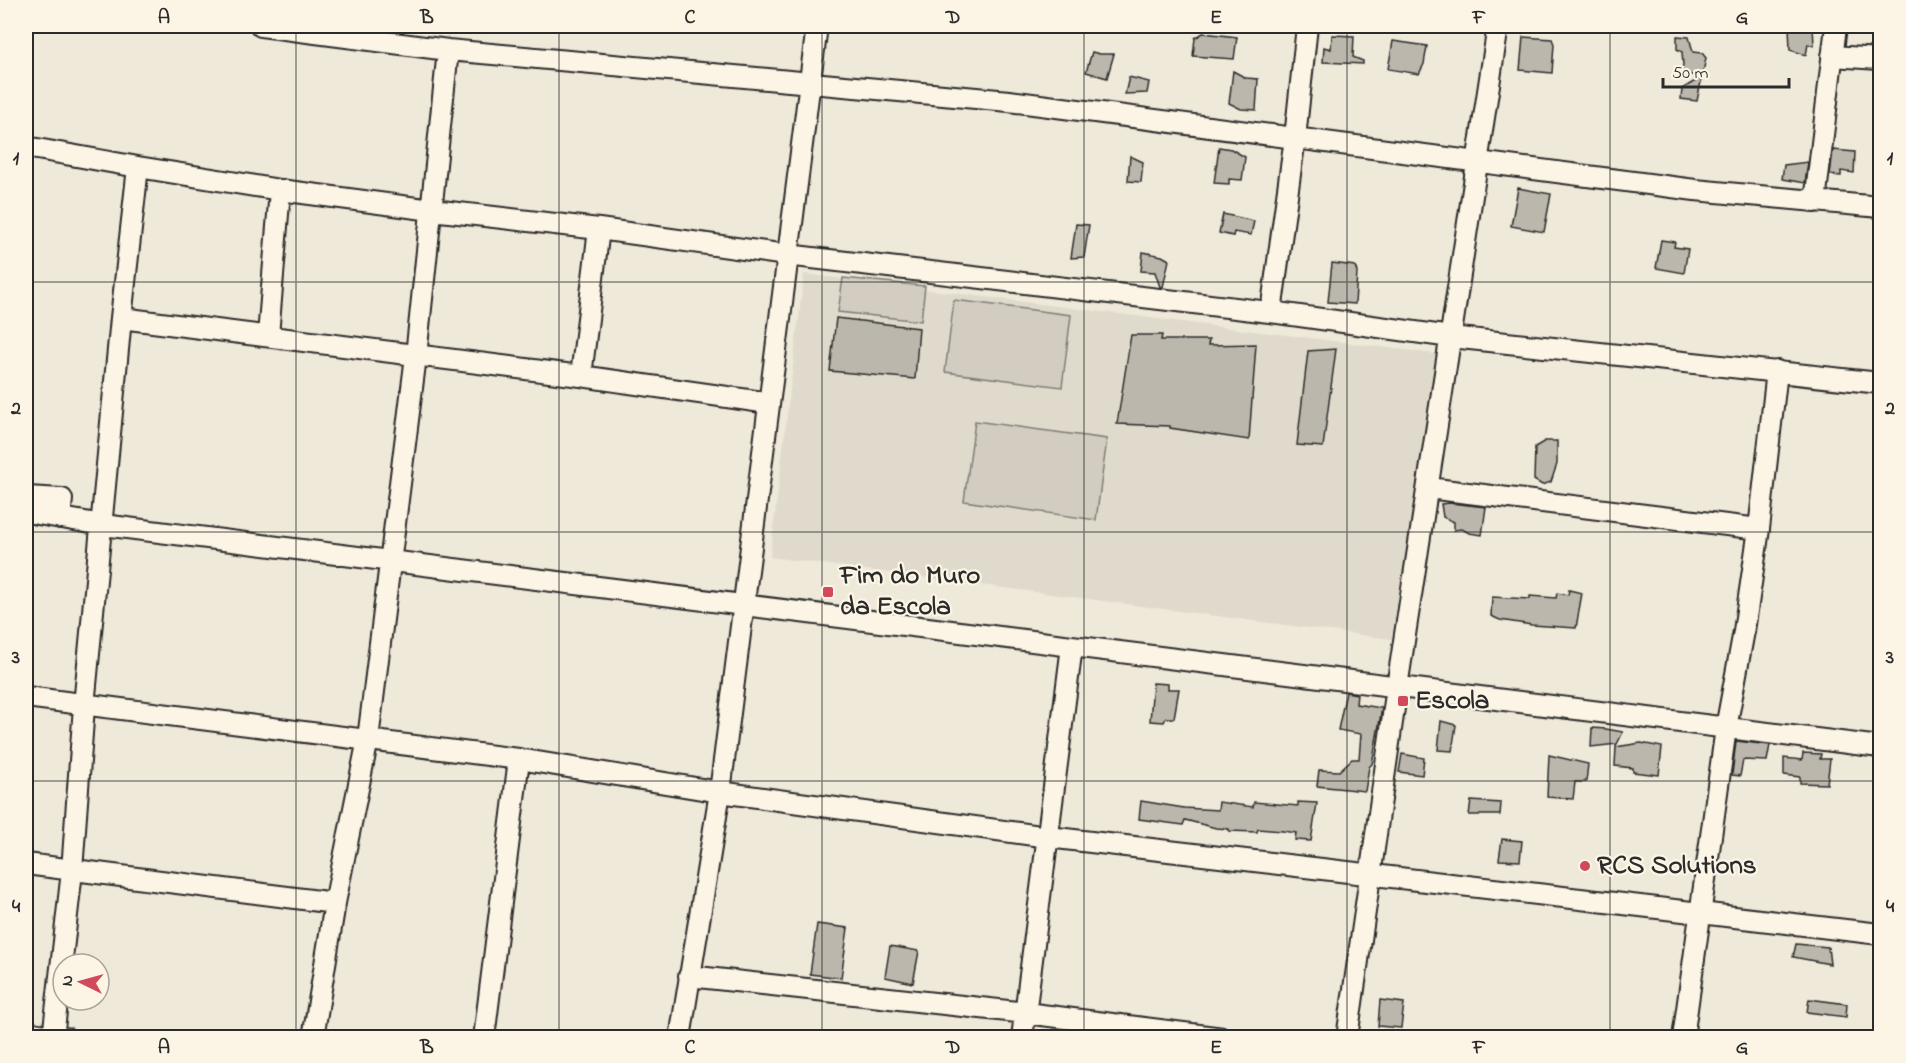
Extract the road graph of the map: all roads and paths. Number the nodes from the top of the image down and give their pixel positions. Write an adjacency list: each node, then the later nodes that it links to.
1 (261, 26): 6 (street)
2 (817, 26): 10 (street)
3 (1307, 26): 11 (street)
4 (1498, 26): 13 (street)
5 (1836, 26): 8 (street)
6 (299, 28): 7 (street)
7 (448, 50): 10 (street); 18 (street)
8 (1832, 56): 9 (street); 16 (street)
9 (1881, 59)
10 (810, 82): 11 (street); 20 (street)
11 (1295, 138): 13 (street); 21 (street)
12 (26, 147): 14 (street)
13 (1478, 161): 16 (street); 24 (street)
14 (138, 167): 15 (street); 22 (street)
15 (280, 190): 18 (street); 23 (street)
16 (1815, 202): 17 (street)
17 (1881, 207)
18 (432, 210): 19 (street); 25 (street)
19 (599, 229): 20 (street); 27 (street)
20 (787, 255): 21 (street); 29 (street)
21 (1271, 312): 24 (street)
22 (121, 318): 23 (street); 32 (street)
23 (268, 336): 25 (street)
24 (1451, 337): 26 (street); 30 (street)
25 (416, 356): 27 (street); 34 (street)
26 (1777, 371): 28 (street); 33 (street)
27 (581, 376): 29 (street)
28 (1881, 383)
29 (769, 403): 35 (street)
30 (1428, 488): 33 (street); 37 (street)
31 (26, 512): 32 (street)
32 (103, 525): 34 (street); 39 (street)
33 (1759, 529): 40 (street)
34 (392, 561): 35 (street); 41 (street)
35 (743, 605): 36 (street); 44 (street)
36 (1072, 646): 37 (street); 45 (street)
37 (1397, 687): 40 (street); 48 (street)
38 (26, 697): 39 (street)
39 (84, 706): 41 (street); 47 (street)
40 (1726, 728): 42 (street); 50 (street)
41 (369, 739): 43 (street); 49 (street)
42 (1881, 747)
43 (519, 759): 44 (street); 57 (street)
44 (720, 792): 45 (street); 52 (street)
45 (1048, 837): 48 (street); 53 (street)
46 (26, 864): 47 (street)
47 (72, 871): 49 (street); 55 (street)
48 (1371, 875): 50 (street); 61 (street)
49 (335, 903): 56 (street)
50 (1700, 913): 51 (street); 62 (street)
51 (1881, 934)
52 (689, 976): 53 (street); 58 (street)
53 (1026, 1013): 59 (street); 60 (street)
54 (26, 1032): 55 (street)
55 (58, 1037)
56 (313, 1038)
57 (484, 1038)
58 (680, 1038)
59 (1022, 1038)
60 (1223, 1038)
61 (1347, 1038)
62 (1683, 1038)

